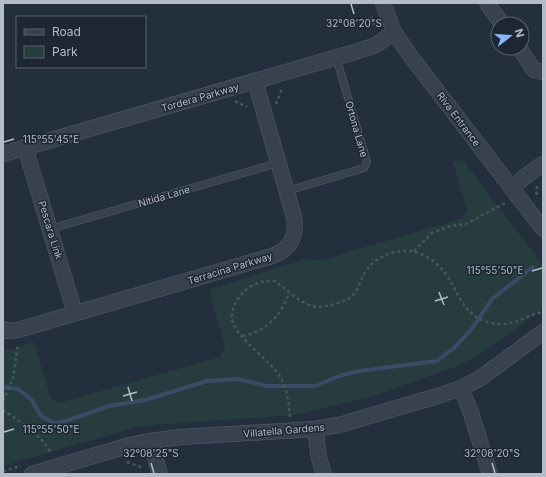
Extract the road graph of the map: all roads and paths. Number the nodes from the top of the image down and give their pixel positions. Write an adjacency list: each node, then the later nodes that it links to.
1 (383, 3): 4 (street, Riva Entrance)
2 (487, 3): 3 (street)
3 (496, 16)
4 (394, 32): 6 (street, Tordera Parkway); 17 (street, Riva Entrance)
5 (524, 56): 7 (street)
6 (336, 58): 8 (street, Tordera Parkway); 18 (lane, Ortona Lane)
7 (543, 72)
8 (255, 81): 11 (street, Terracina Parkway); 12 (street, Tordera Parkway)
9 (283, 87): 11 (path)
10 (231, 99): 11 (path)
11 (263, 108): 14 (street, Terracina Parkway)
12 (25, 147): 13 (street, Tordera Parkway); 20 (street, Pescara Link)
13 (3, 154)
14 (278, 162): 18 (street, Terracina Parkway); 20 (lane, Nitida Lane)
15 (543, 164): 17 (street)
16 (537, 182): 19 (path)
17 (514, 191): 21 (street, Riva Entrance); 22 (path)
18 (287, 192): 25 (street, Terracina Parkway)
19 (540, 203)
20 (50, 229): 25 (street, Pescara Link)
21 (543, 229)
22 (414, 251): 23 (path); 24 (path)
23 (290, 293): 29 (path); 29 (path)
24 (543, 312)
25 (75, 313): 27 (street, Terracina Parkway)
26 (3, 329): 27 (street, Terracina Parkway)
27 (18, 330): 31 (path)
28 (543, 332): 30 (street, Villatella Gardens)
29 (242, 336): 34 (path)
30 (461, 388): 33 (street, Villatella Gardens); 42 (street)
31 (3, 401)
32 (3, 410): 37 (path)
33 (315, 429): 34 (street, Villatella Gardens); 41 (street)
34 (290, 431): 35 (street, Villatella Gardens)
35 (150, 440): 37 (street, Villatella Gardens); 40 (street)
36 (125, 461): 40 (path)
37 (57, 467): 38 (street, Villatella Gardens)
38 (28, 470): 39 (path)
39 (3, 471)
40 (153, 472)
41 (324, 474)
42 (490, 474)

